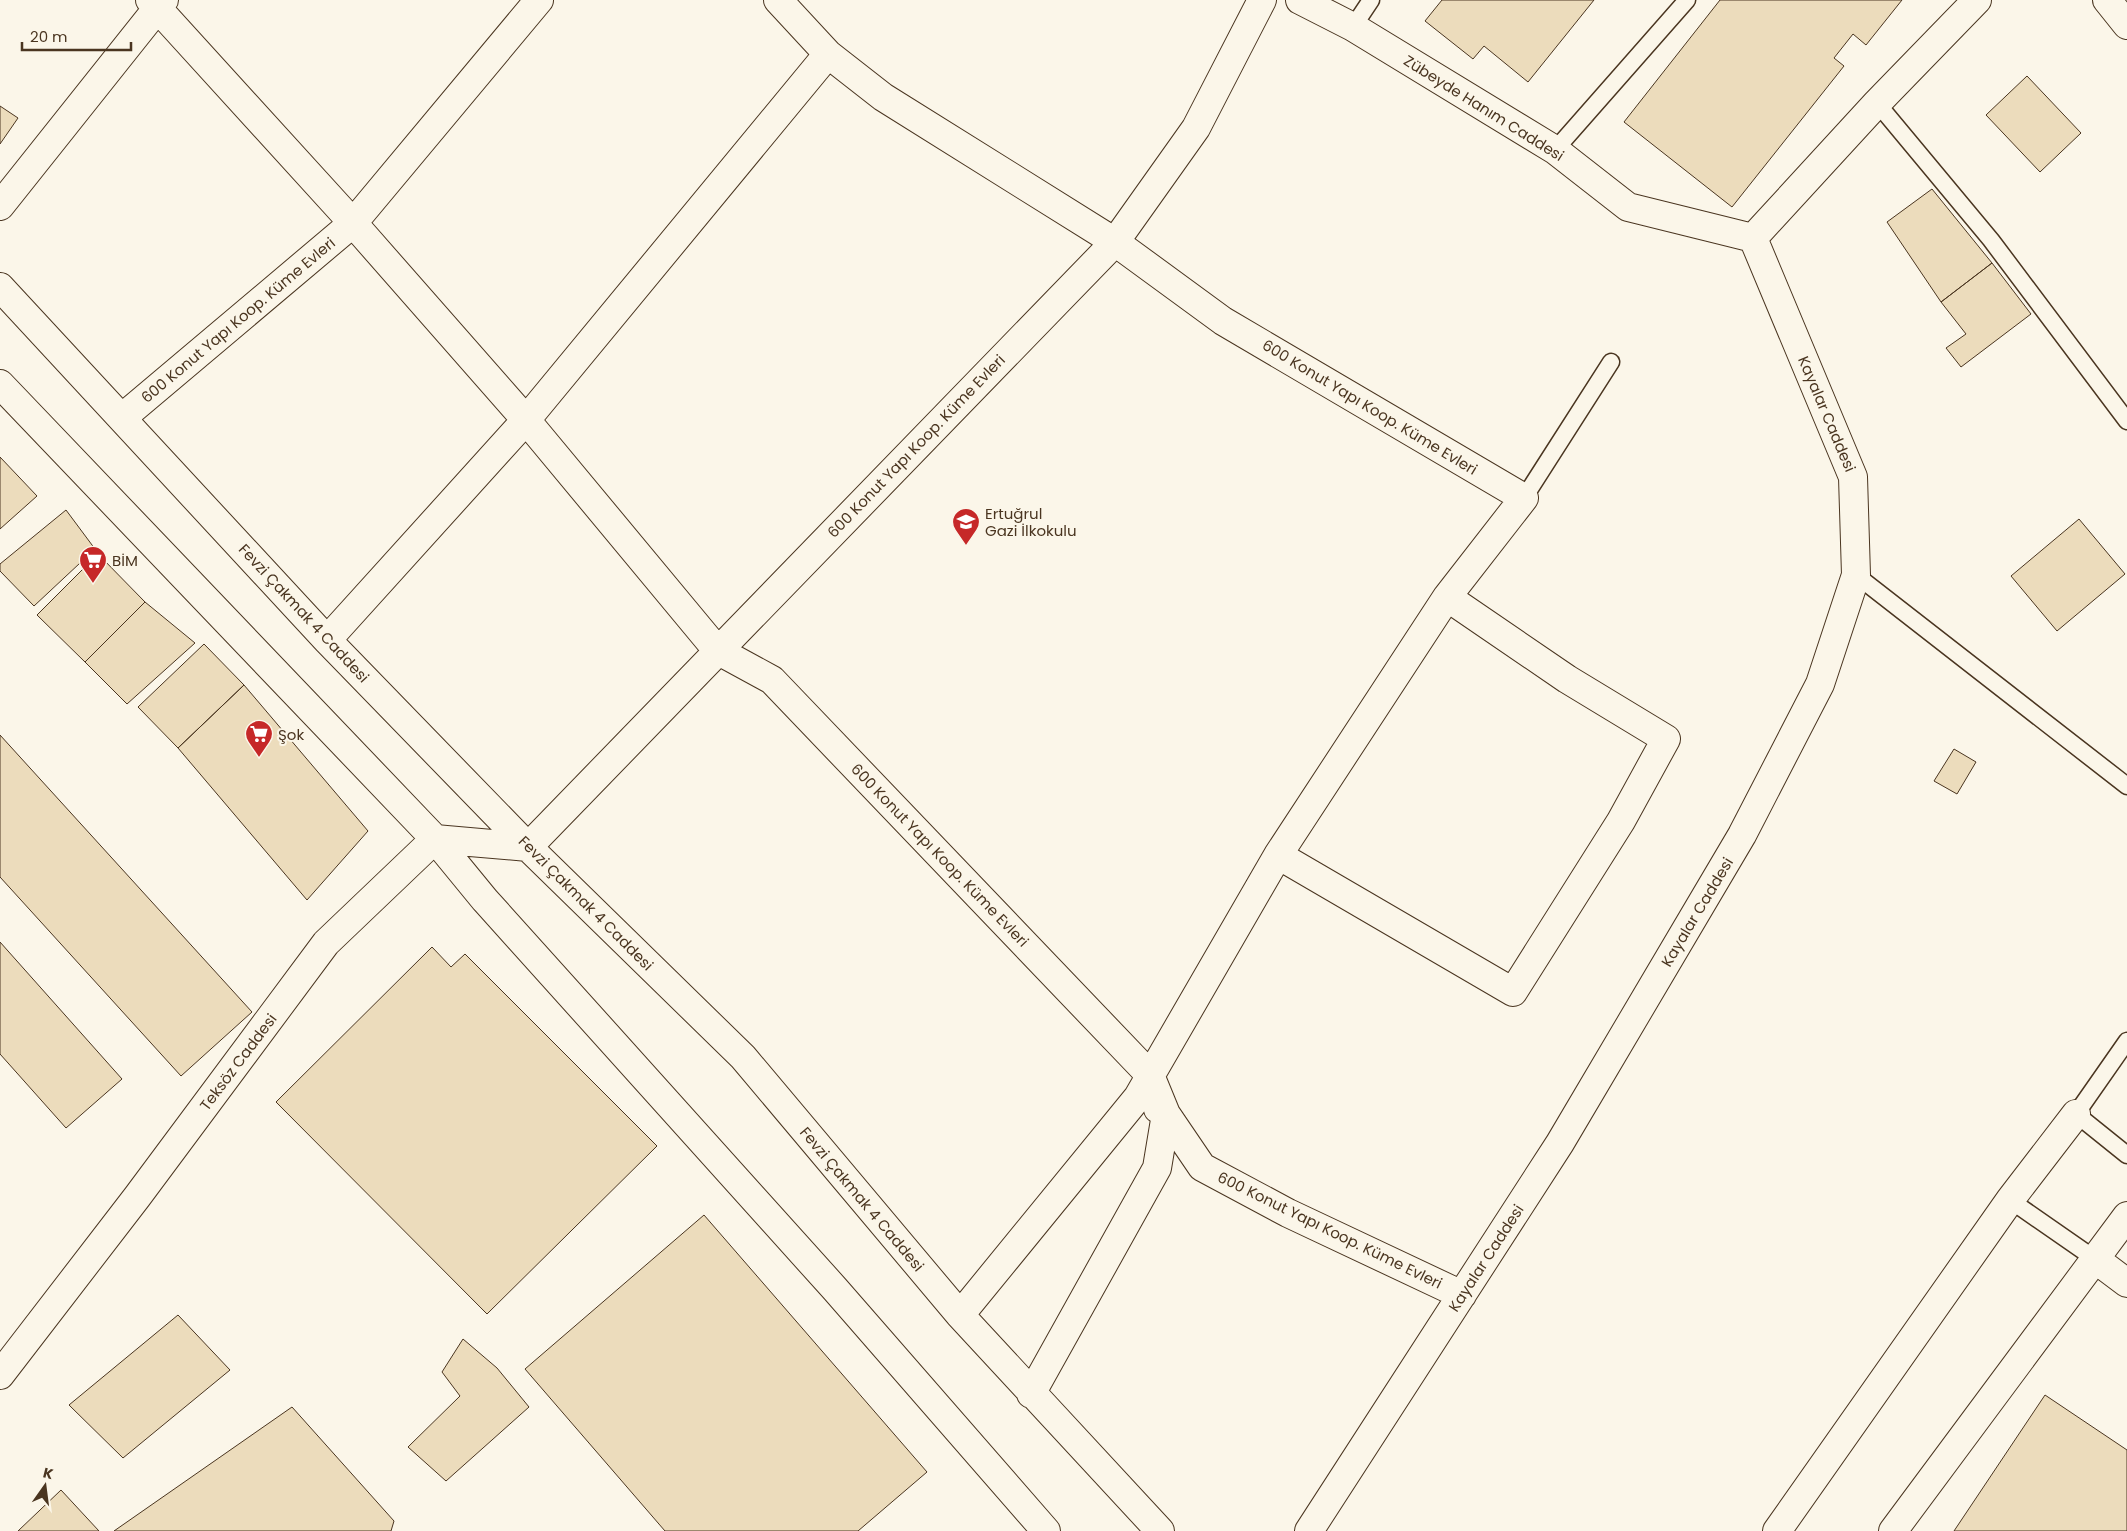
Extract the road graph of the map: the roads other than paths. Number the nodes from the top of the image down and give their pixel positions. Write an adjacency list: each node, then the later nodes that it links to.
1 (539, 0): 16 (street, 600 Konut Yapı Koop. Küme Evleri)
2 (778, 0): 12 (street, 600 Konut Yapı Koop. Küme Evleri)
3 (1262, 0): 18 (street, 600 Konut Yapı Koop. Küme Evleri)
4 (1300, 0): 11 (street, Zübeyde Hanım Caddesi)
5 (1371, 0): 11 (lane)
6 (1687, 0): 14 (lane)
7 (1977, 0): 13 (street)
8 (2107, 0): 10 (street)
9 (157, 3): 15 (street, 600 Konut Yapı Koop. Küme Evleri); 16 (street, 600 Konut Yapı Koop. Küme Evleri)
10 (2127, 25)
11 (1353, 27): 14 (street, Zübeyde Hanım Caddesi)
12 (828, 54): 18 (street, 600 Konut Yapı Koop. Küme Evleri); 23 (street)
13 (1877, 103): 17 (street); 24 (lane)
14 (1555, 150): 17 (street, Zübeyde Hanım Caddesi)
15 (0, 206)
16 (353, 223): 22 (street, 600 Konut Yapı Koop. Küme Evleri); 23 (street, 600 Konut Yapı Koop. Küme Evleri)
17 (1753, 238): 26 (street, Kayalar Caddesi)
18 (1115, 242): 25 (street, 600 Konut Yapı Koop. Küme Evleri); 29 (street, 600 Konut Yapı Koop. Küme Evleri)
19 (0, 287): 22 (street, Fevzi Çakmak 4 Caddesi)
20 (1611, 362): 25 (lane)
21 (0, 384): 31 (street)
22 (123, 417): 28 (street, Fevzi Çakmak 4 Caddesi)
23 (526, 420): 28 (street); 29 (street, 600 Konut Yapı Koop. Küme Evleri)
24 (2127, 420)
25 (1524, 498): 27 (street)
26 (1856, 575): 30 (lane); 43 (street, Kayalar Caddesi)
27 (1447, 597): 33 (street); 33 (street)
28 (327, 640): 32 (street, Fevzi Çakmak 4 Caddesi)
29 (717, 650): 32 (street, 600 Konut Yapı Koop. Küme Evleri); 35 (street, 600 Konut Yapı Koop. Küme Evleri)
30 (2127, 786)
31 (435, 839): 32 (street); 45 (street, Teksöz Caddesi); 47 (street)
32 (528, 847): 44 (street, Fevzi Çakmak 4 Caddesi)
33 (1278, 855): 35 (street)
34 (2127, 1042): 37 (lane)
35 (1144, 1086): 36 (street, 600 Konut Yapı Koop. Küme Evleri); 44 (street)
36 (1166, 1114): 43 (street, 600 Konut Yapı Koop. Küme Evleri); 46 (street)
37 (2076, 1114): 38 (lane); 39 (street)
38 (2127, 1155)
39 (2010, 1200): 41 (lane); 50 (street)
40 (2127, 1216): 41 (street)
41 (2095, 1259): 42 (street); 51 (street)
42 (2127, 1283)
43 (1462, 1295): 49 (street, Kayalar Caddesi)
44 (960, 1315): 46 (street, Fevzi Çakmak 4 Caddesi)
45 (0, 1375)
46 (1031, 1394): 48 (street, Fevzi Çakmak 4 Caddesi)
47 (1046, 1531)
48 (1160, 1531)
49 (1309, 1531)
50 (1777, 1531)
51 (1892, 1531)

